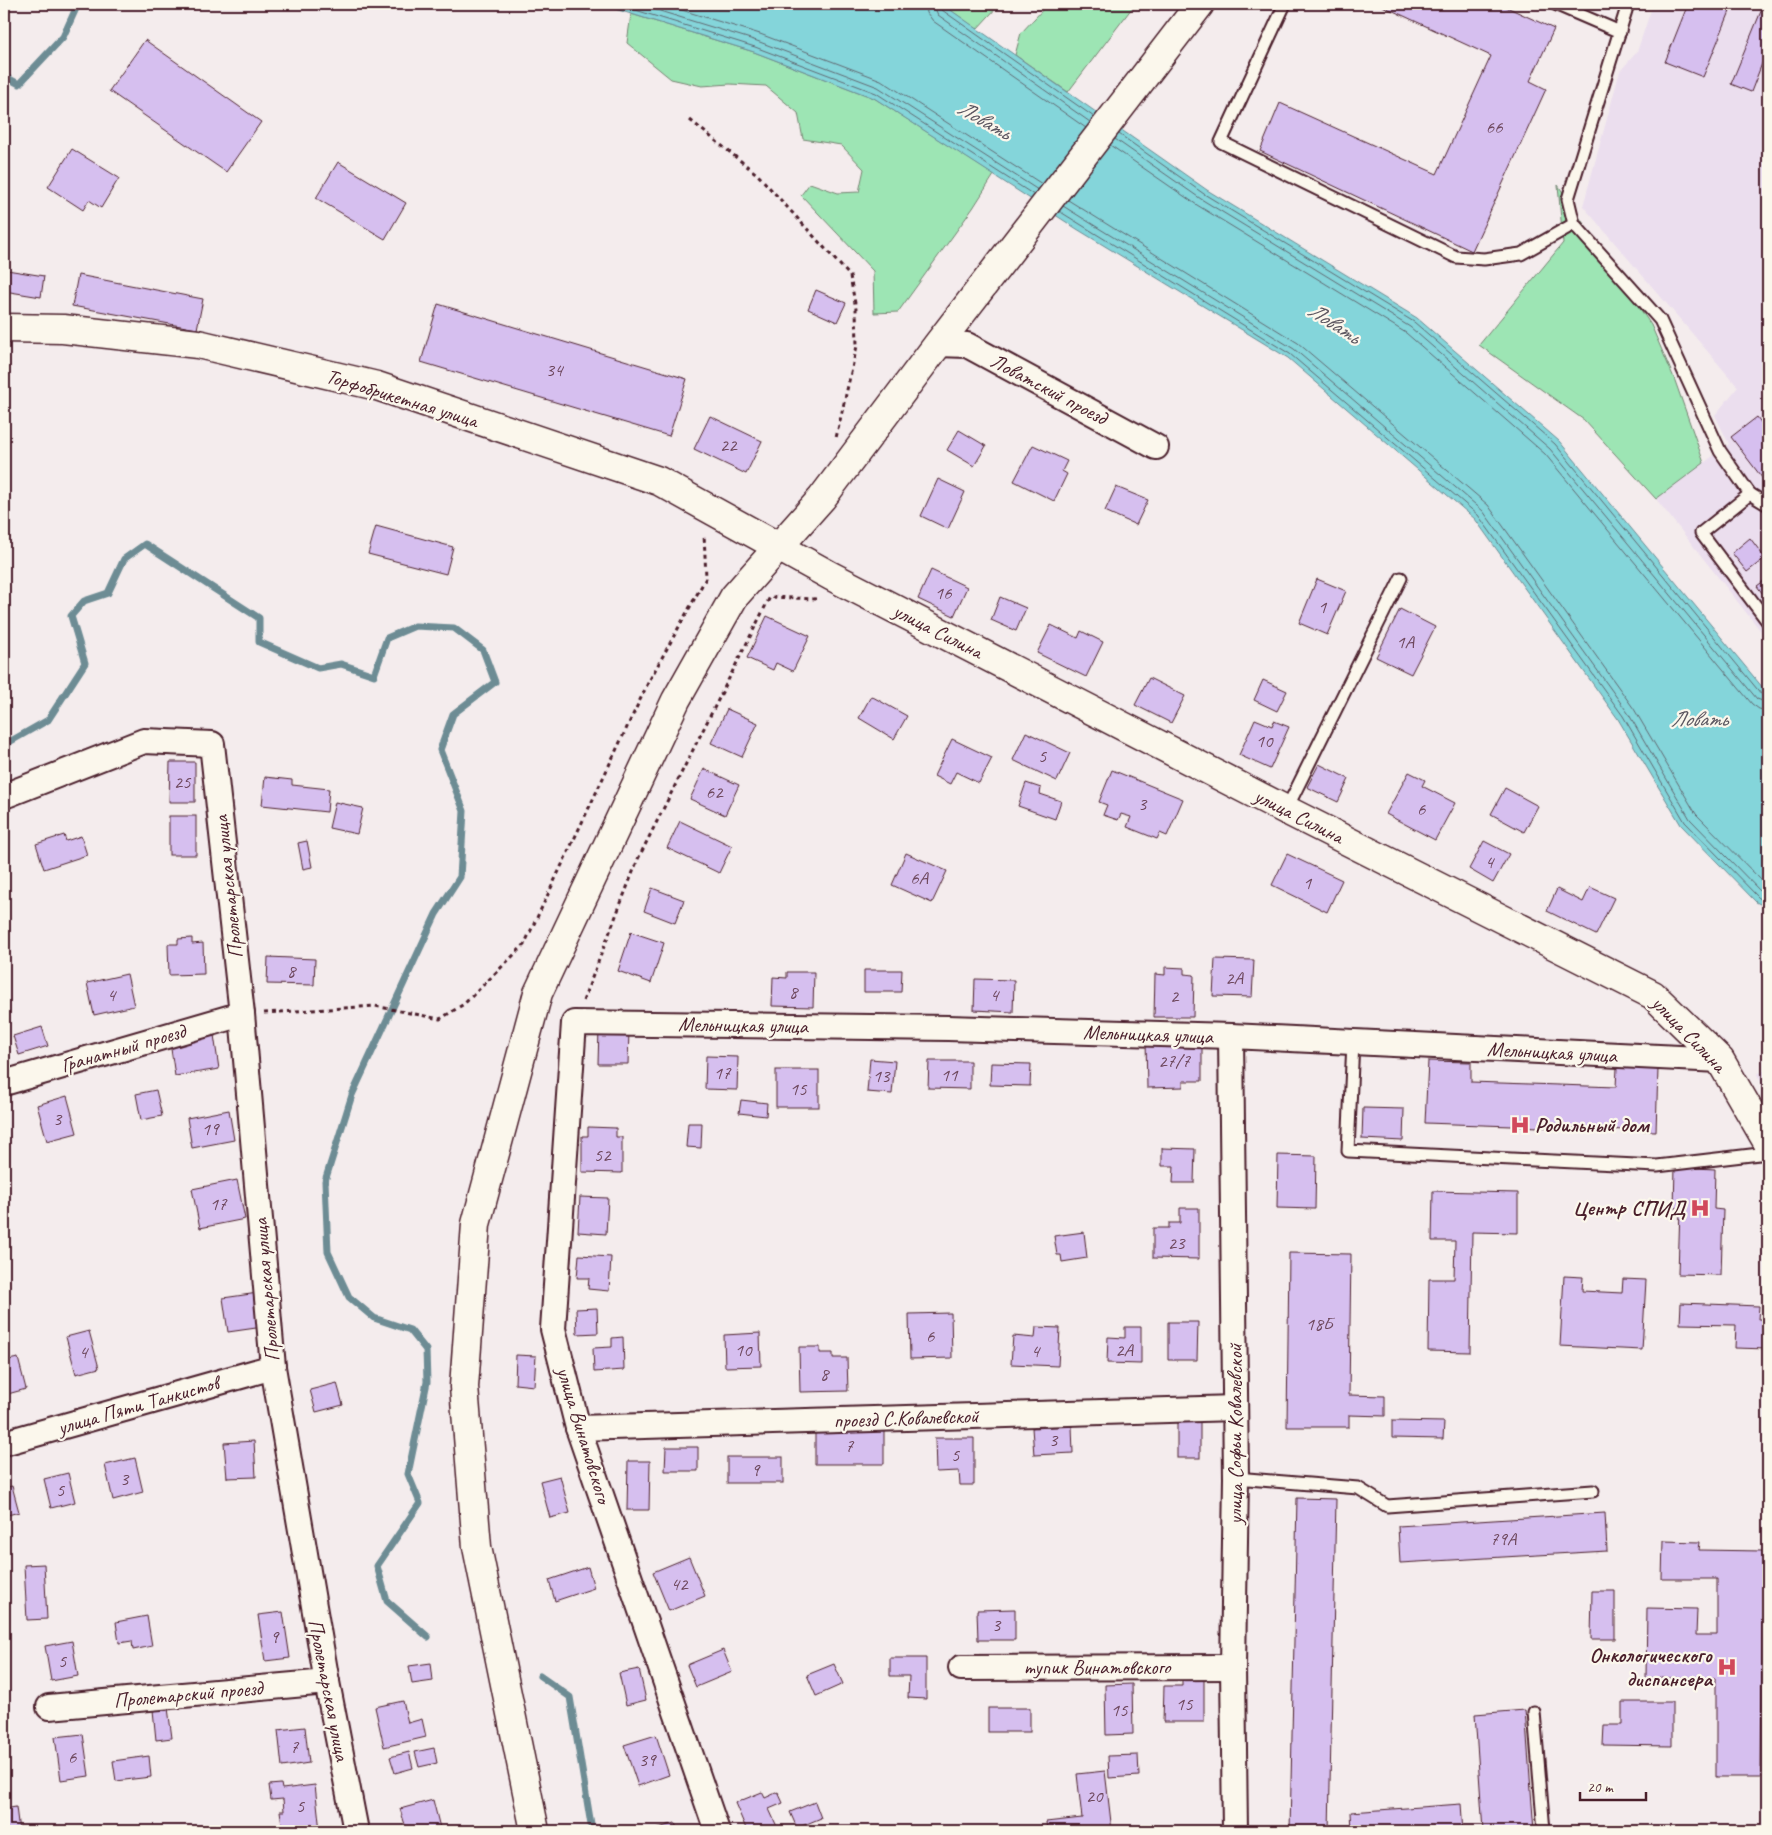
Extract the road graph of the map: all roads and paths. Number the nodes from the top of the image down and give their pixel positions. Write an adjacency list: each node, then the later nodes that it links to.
1 (1200, 4): 9 (main road)
2 (1285, 4): 7 (lane)
3 (1555, 4): 5 (lane)
4 (1628, 4): 5 (lane)
5 (1620, 32): 7 (lane)
6 (690, 120): 10 (path)
7 (1574, 224): 12 (lane)
8 (4, 328): 15 (main road, Торфобрикетная улица)
9 (938, 344): 11 (street, Ловатский проезд); 15 (main road)
10 (836, 441)
11 (1156, 447)
12 (1750, 494): 13 (lane); 18 (lane)
13 (1768, 505)
14 (704, 531): 21 (path)
15 (778, 546): 20 (main road, улица Силина); 41 (main road)
16 (1401, 578): 20 (lane)
17 (816, 599): 22 (path)
18 (1768, 622)
19 (4, 796): 21 (street, Пролетарская улица)
20 (1286, 810): 25 (main road, улица Силина)
21 (242, 1014): 26 (street, Гранатный проезд); 29 (street, Пролетарская улица)
22 (574, 1023): 23 (street, Мельницкая улица); 31 (street, улица Винатовского)
23 (1231, 1036): 24 (street, Мельницкая улица); 30 (street, улица Софьи Ковалевской)
24 (1353, 1042): 25 (street, Мельницкая улица); 28 (lane)
25 (1720, 1060): 27 (main road, улица Силина)
26 (4, 1083)
27 (1768, 1143)
28 (1768, 1153)
29 (273, 1367): 32 (street, улица Пяти Танкистов); 37 (street, Пролетарская улица)
30 (1235, 1408): 31 (street, проезд С.Ковалевской); 33 (street, улица Софьи Ковалевской)
31 (578, 1428): 42 (street, улица Винатовского)
32 (4, 1443)
33 (1236, 1478): 34 (lane); 35 (street, улица Софьи Ковалевской)
34 (1593, 1491)
35 (1233, 1667): 36 (street, тупик Винатовского); 43 (street, улица Софьи Ковалевской)
36 (961, 1668)
37 (327, 1682): 38 (street, Пролетарский проезд); 40 (street, Пролетарская улица)
38 (49, 1707)
39 (1534, 1712): 44 (lane)
40 (356, 1831)
41 (535, 1831)
42 (717, 1831)
43 (1235, 1831)
44 (1544, 1831)

